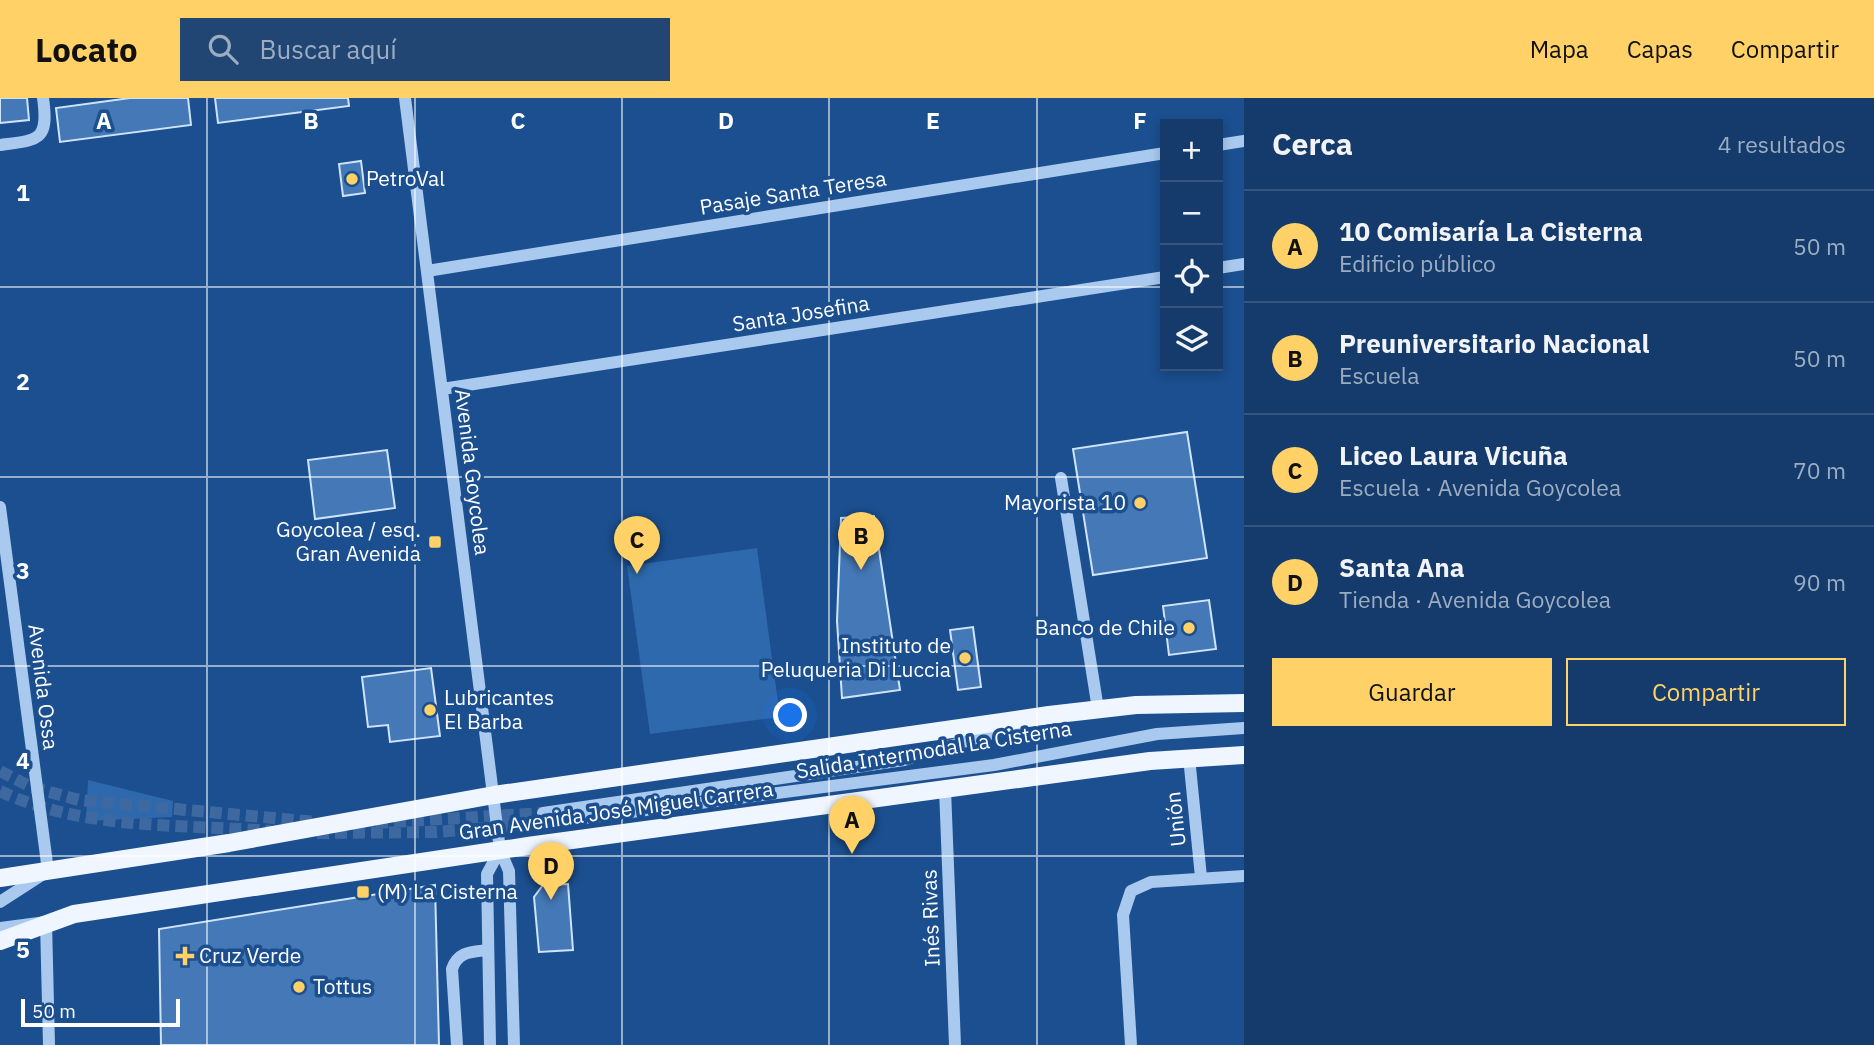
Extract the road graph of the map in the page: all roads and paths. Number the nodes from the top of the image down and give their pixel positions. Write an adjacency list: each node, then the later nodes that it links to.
1 (43, 98): 5 (street)
2 (405, 98): 9 (street, Avenida Goycolea)
3 (1244, 141): 4 (street)
4 (1223, 144)
5 (0, 145)
6 (1160, 154): 9 (street, Pasaje Santa Teresa)
7 (1244, 264): 8 (street)
8 (1223, 267)
9 (427, 271): 11 (street, Avenida Goycolea)
10 (1160, 277): 11 (street, Santa Josefina)
11 (442, 389): 21 (street, Avenida Goycolea)
12 (1061, 478): 15 (street)
13 (0, 507): 23 (street, Avenida Ossa)
14 (1244, 704): 15 (main road, Gran Avenida José Miguel Carrera)
15 (1098, 709): 16 (main road, Gran Avenida José Miguel Carrera)
16 (1049, 715): 17 (street, Salida Intermodal La Cisterna); 21 (main road, Gran Avenida José Miguel Carrera)
17 (1244, 729)
18 (1244, 755): 19 (main road, Gran Avenida José Miguel Carrera)
19 (1189, 757): 20 (main road, Gran Avenida José Miguel Carrera); 25 (street, Unión)
20 (945, 789): 22 (main road, Gran Avenida José Miguel Carrera); 36 (street, Inés Rivas)
21 (494, 795): 22 (street, Avenida Goycolea); 23 (main road, Gran Avenida José Miguel Carrera)
22 (500, 850): 28 (main road, Gran Avenida José Miguel Carrera); 31 (street); 35 (street, Avenida Goycolea)
23 (48, 871): 26 (main road, Gran Avenida José Miguel Carrera); 27 (street)
24 (1244, 876): 25 (street)
25 (1201, 877): 37 (street)
26 (0, 878)
27 (0, 902)
28 (46, 922): 29 (street); 30 (main road, Gran Avenida José Miguel Carrera); 32 (street)
29 (0, 928)
30 (0, 941)
31 (488, 950): 33 (street); 34 (street)
32 (49, 1045)
33 (457, 1045)
34 (490, 1045)
35 (514, 1045)
36 (955, 1045)
37 (1131, 1045)

